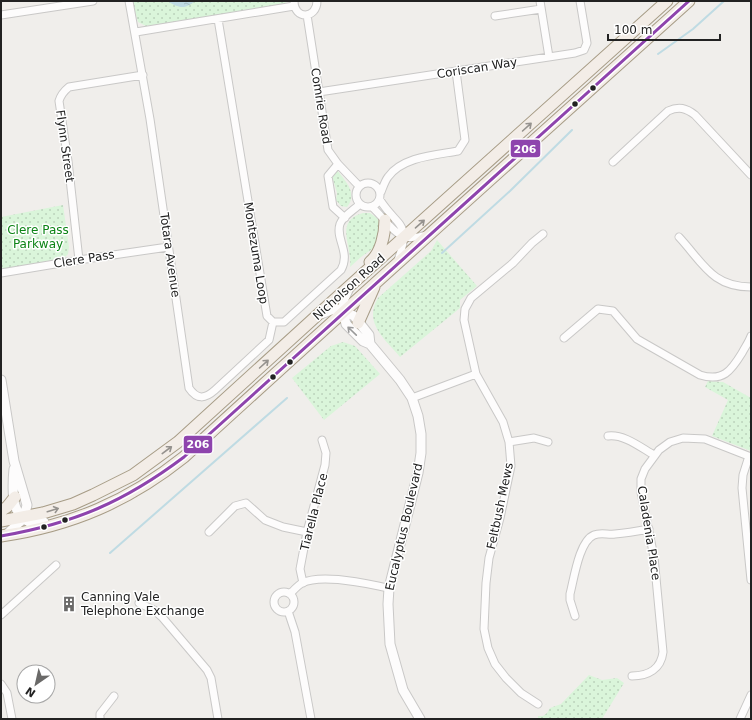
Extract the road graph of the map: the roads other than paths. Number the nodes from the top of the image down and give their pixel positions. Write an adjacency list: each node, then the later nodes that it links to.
1 (93, 1): 10 (street)
2 (129, 1): 14 (street, Totara Avenue)
3 (319, 1): 11 (street)
4 (580, 1): 16 (street, Coriscan Way)
5 (659, 1): 15 (main road)
6 (667, 1): 15 (main road, Nicholson Road)
7 (689, 1): 32 (main road, Nicholson Road)
8 (294, 3): 11 (street); 13 (street)
9 (541, 5): 12 (street); 16 (street)
10 (1, 15)
11 (307, 15): 19 (street, Comrie Road)
12 (495, 16)
13 (218, 19): 14 (street); 45 (street, Montezuma Loop)
14 (136, 32): 18 (street, Totara Avenue)
15 (612, 50): 34 (main road, Nicholson Road, one-way to 15)
16 (549, 57): 17 (street, Coriscan Way)
17 (456, 72): 19 (street, Coriscan Way); 23 (street)
18 (143, 75): 36 (street, Totara Avenue); 37 (street, Flynn Street)
19 (319, 92): 21 (street, Comrie Road)
20 (613, 162): 22 (street)
21 (338, 164): 25 (street, Comrie Road); 30 (street)
22 (751, 175)
23 (388, 177): 24 (street); 26 (street)
24 (374, 183): 25 (street); 26 (street)
25 (360, 186): 28 (street)
26 (381, 192): 27 (street)
27 (380, 200): 29 (street); 34 (street)
28 (360, 204): 29 (street); 30 (street)
29 (372, 207): 31 (street)
30 (345, 218): 45 (street)
31 (385, 220): 34 (street); 41 (main road)
32 (430, 234): 34 (street); 38 (main road, Nicholson Road)
33 (543, 234): 50 (street, Feltbush Mews)
34 (405, 237): 38 (street); 41 (main road, Nicholson Road)
35 (679, 237): 42 (street)
36 (168, 247): 37 (street, Clere Pass); 45 (street, Totara Avenue)
37 (79, 260): 39 (street, Clere Pass)
38 (397, 263): 40 (main road, Nicholson Road)
39 (1, 273)
40 (375, 283): 43 (main road, Nicholson Road); 46 (main road)
41 (351, 285): 43 (street); 44 (main road, Nicholson Road)
42 (751, 287)
43 (343, 311): 44 (street); 46 (street, Eucalyptus Boulevard); 49 (street, Eucalyptus Boulevard, one-way to 43); 61 (main road, Nicholson Road)
44 (318, 315): 63 (main road, Nicholson Road, one-way to 44)
45 (273, 322)
46 (358, 323): 49 (street, Eucalyptus Boulevard)
47 (751, 336): 48 (street)
48 (564, 338)
49 (370, 344): 52 (street, Eucalyptus Boulevard)
50 (476, 374): 52 (street); 55 (street, Feltbush Mews)
51 (1, 380): 59 (street)
52 (412, 398): 72 (street, Eucalyptus Boulevard)
53 (608, 436): 57 (street)
54 (322, 440): 67 (street, Tiarella Place)
55 (509, 442): 56 (street); 82 (street, Feltbush Mews)
56 (548, 442)
57 (654, 455): 58 (street, Caladenia Place); 65 (street, Caladenia Place)
58 (750, 456): 70 (street)
59 (14, 461): 60 (street); 63 (street)
60 (15, 497): 62 (main road); 63 (street)
61 (105, 507): 63 (street); 68 (main road, Nicholson Road)
62 (1, 511)
63 (24, 518): 64 (main road, Nicholson Road); 68 (street)
64 (1, 521)
65 (649, 529): 77 (street); 78 (street, Caladenia Place)
66 (209, 532): 67 (street)
67 (307, 532): 71 (street, Tiarella Place)
68 (4, 536)
69 (56, 565): 76 (street)
70 (751, 580)
71 (303, 583): 72 (street); 73 (street)
72 (389, 588): 87 (street, Eucalyptus Boulevard)
73 (290, 594): 75 (street); 75 (street)
74 (139, 603): 85 (street)
75 (288, 611): 86 (street)
76 (1, 615)
77 (575, 616)
78 (632, 676)
79 (1, 684): 83 (street)
80 (751, 695): 88 (street)
81 (114, 696): 84 (street)
82 (538, 704)
83 (12, 719)
84 (100, 719)
85 (218, 719)
86 (311, 719)
87 (420, 719)
88 (740, 719)

